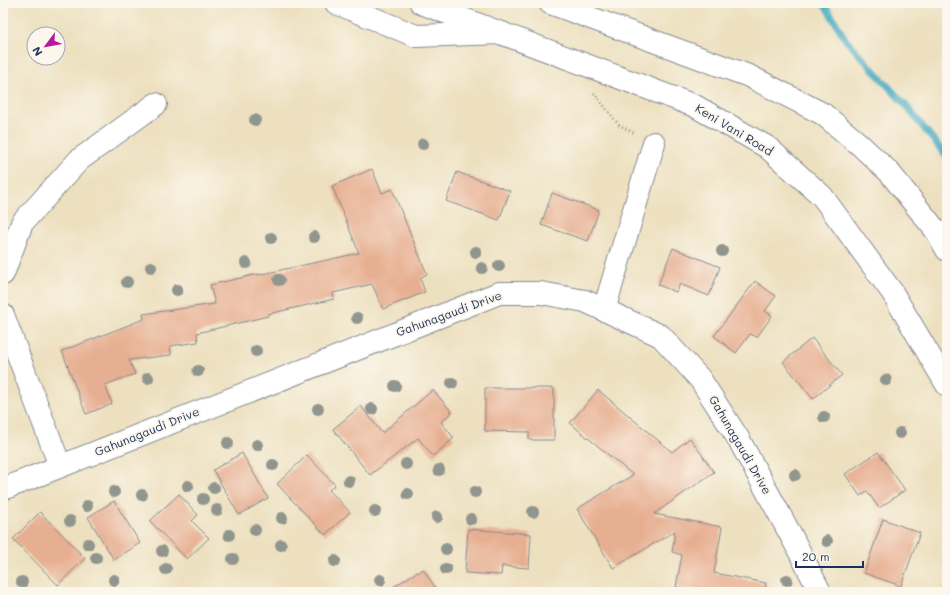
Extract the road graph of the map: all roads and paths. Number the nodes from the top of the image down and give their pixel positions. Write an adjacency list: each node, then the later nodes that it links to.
1 (336, 3): 4 (street)
2 (421, 3): 4 (street, Keni Vani Road)
3 (550, 3): 8 (street)
4 (502, 33): 5 (street, Keni Vani Road)
5 (584, 64): 7 (path); 12 (street, Keni Vani Road)
6 (156, 104): 9 (street)
7 (654, 143): 10 (street)
8 (947, 250)
9 (3, 274)
10 (604, 310): 13 (street, Gahunagaudi Drive); 15 (street, Gahunagaudi Drive)
11 (3, 316): 13 (street)
12 (947, 385)
13 (60, 466): 14 (street, Gahunagaudi Drive)
14 (3, 489)
15 (820, 592)

